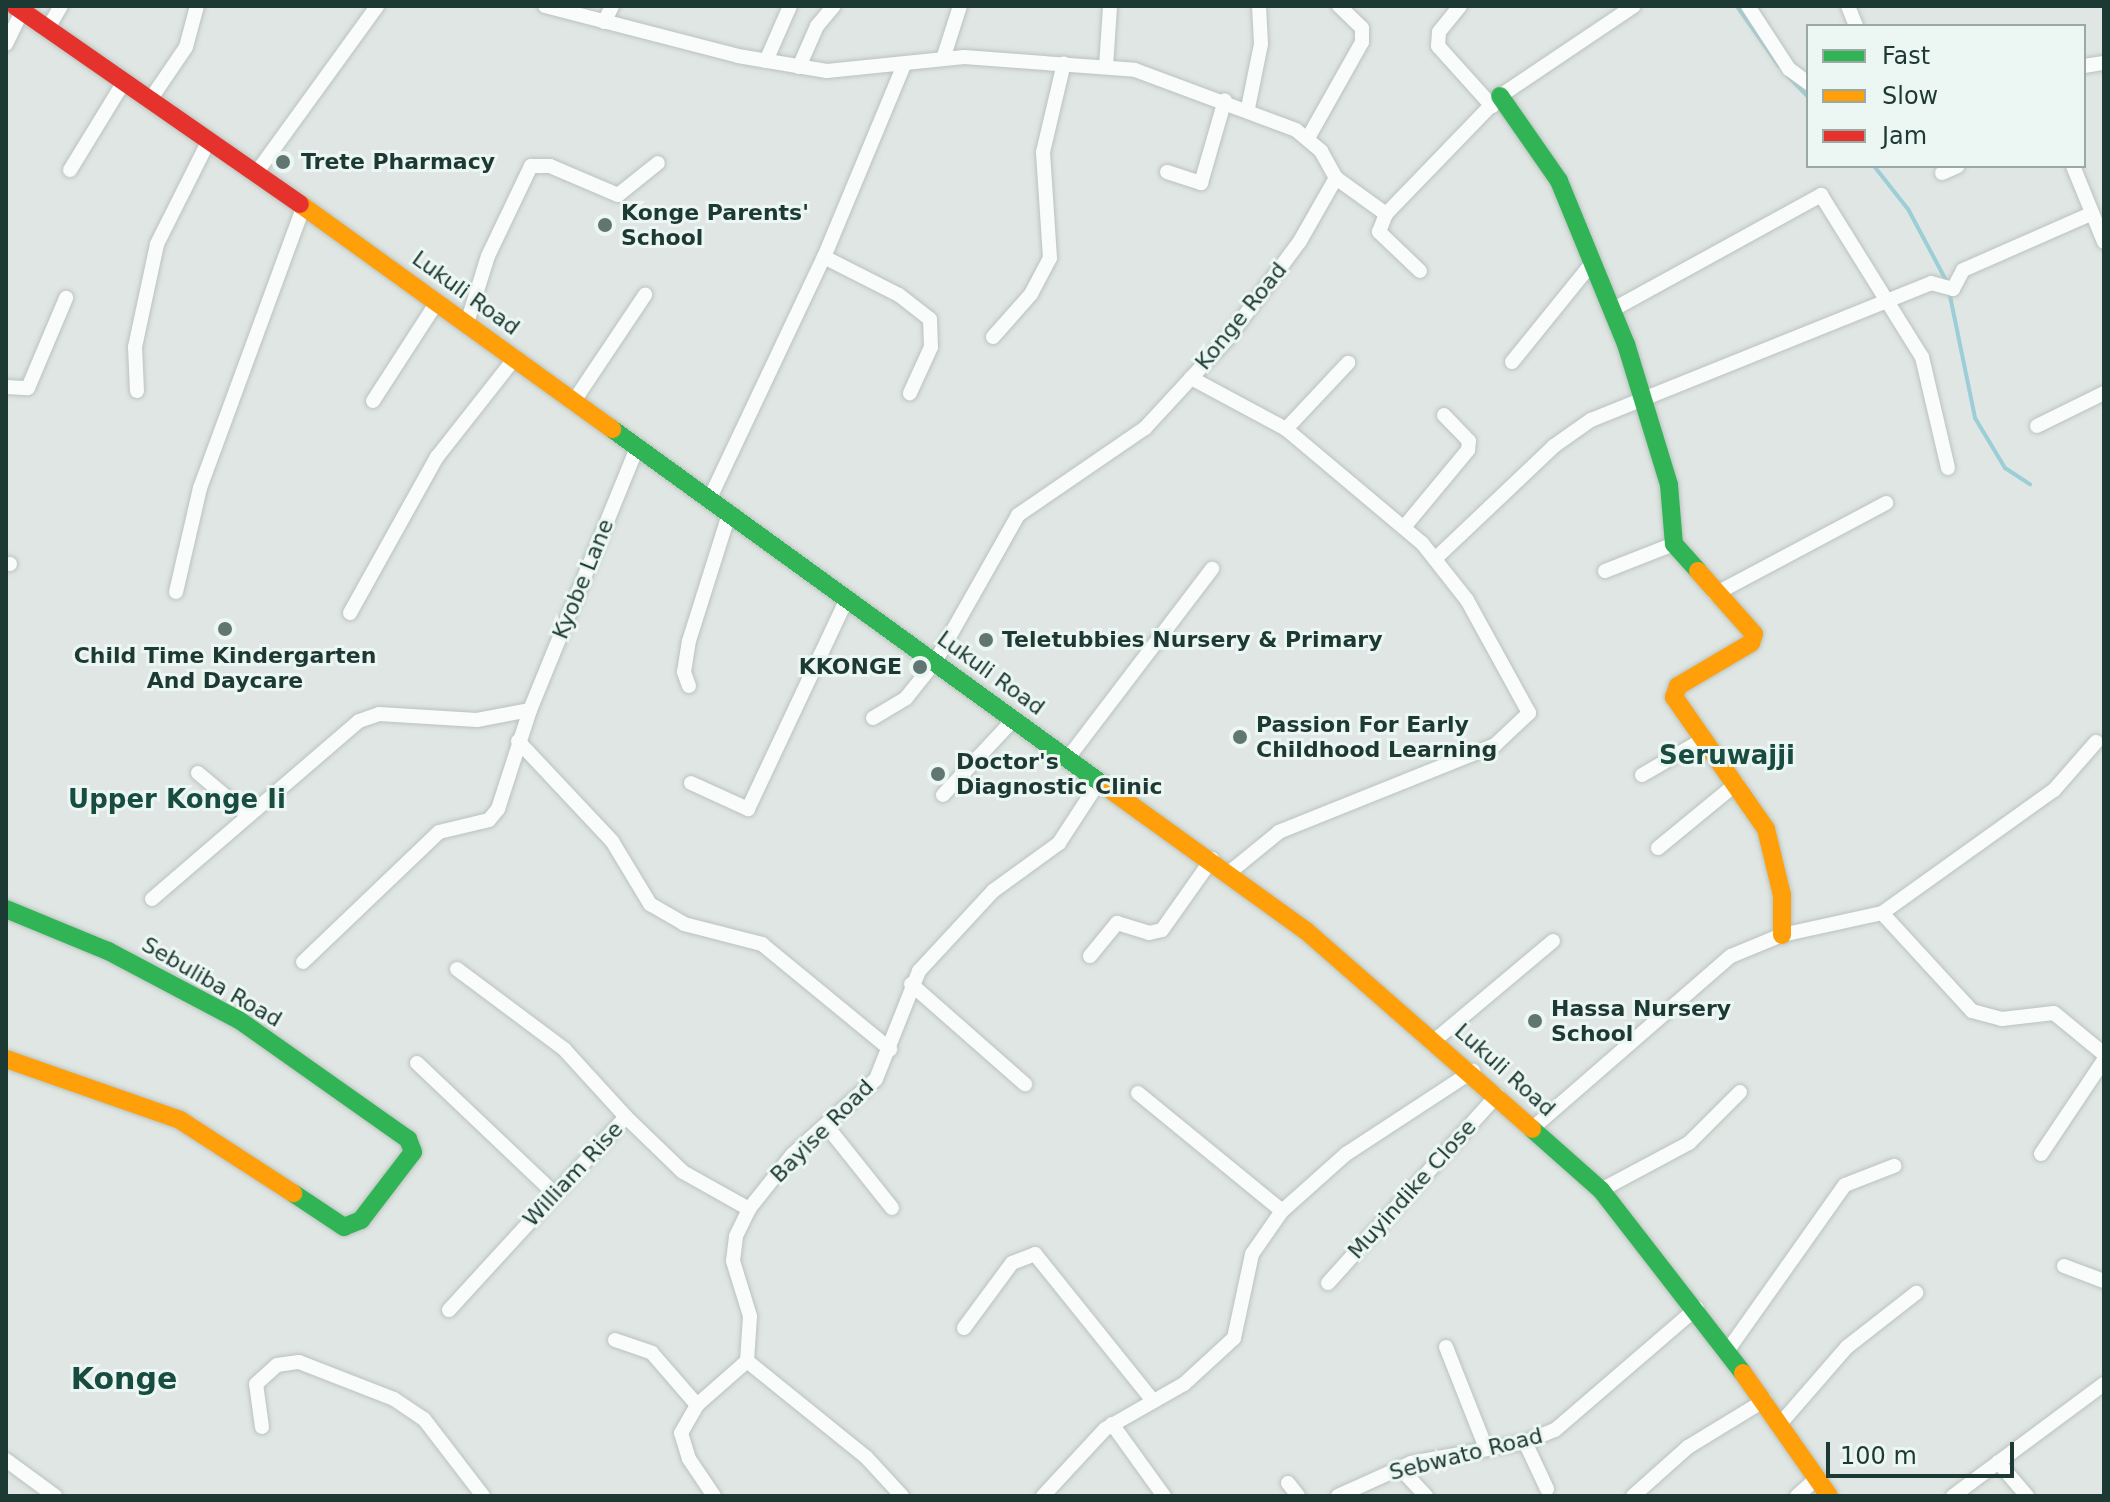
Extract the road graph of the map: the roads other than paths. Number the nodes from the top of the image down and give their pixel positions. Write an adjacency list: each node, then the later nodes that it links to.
1 (61, 6): 17 (street)
2 (197, 6): 27 (street)
3 (377, 6): 37 (street)
4 (545, 6): 16 (street)
5 (612, 6): 16 (street)
6 (790, 6): 20 (street)
7 (834, 6): 23 (street)
8 (960, 6): 19 (street)
9 (1110, 6): 24 (street)
10 (1259, 6): 30 (street)
11 (1339, 6): 31 (street)
12 (1460, 6): 29 (street)
13 (1634, 6): 29 (street)
14 (1748, 6): 26 (street)
15 (18, 8): 17 (street, Lukuli Road); 18 (street)
16 (604, 22): 20 (street)
17 (47, 30): 25 (street, Lukuli Road)
18 (6, 44)
19 (943, 59): 21 (street); 22 (street)
20 (766, 61): 23 (street)
21 (1064, 63): 24 (street); 54 (street)
22 (904, 65): 23 (street); 45 (street)
23 (799, 67)
24 (1106, 67): 28 (street)
25 (124, 82): 27 (street, Lukuli Road); 36 (street)
26 (1806, 82)
27 (150, 100): 32 (street, Lukuli Road)
28 (1225, 100): 30 (street); 38 (street)
29 (1496, 101): 42 (street); 46 (street)
30 (1248, 108): 31 (street)
31 (1308, 138): 40 (street)
32 (209, 140): 37 (street, Lukuli Road); 60 (street)
33 (658, 163): 53 (street)
34 (1953, 168): 39 (street)
35 (2074, 168): 43 (street)
36 (70, 170)
37 (257, 172): 41 (street, Lukuli Road)
38 (1167, 172)
39 (1942, 173)
40 (1336, 178): 42 (street); 58 (street, Konge Road)
41 (304, 206): 51 (street, Lukuli Road); 79 (street)
42 (1386, 214): 47 (street)
43 (2088, 215): 44 (street); 50 (street)
44 (2104, 242)
45 (824, 257): 61 (street); 71 (street)
46 (1589, 267): 52 (street); 56 (street)
47 (1420, 271)
48 (645, 295): 65 (street)
49 (66, 298): 59 (street)
50 (1885, 300): 52 (street); 63 (street); 70 (street)
51 (437, 302): 53 (street, Lukuli Road); 64 (street)
52 (1612, 310): 63 (street)
53 (467, 323): 55 (street, Lukuli Road)
54 (993, 337)
55 (515, 358): 65 (street, Lukuli Road); 82 (street)
56 (1512, 362)
57 (1348, 363): 68 (street)
58 (1191, 378): 68 (street); 83 (street, Konge Road)
59 (6, 387)
60 (137, 391)
61 (910, 393)
62 (2104, 393): 67 (street)
63 (1644, 395): 75 (street); 76 (street)
64 (373, 401)
65 (574, 401): 69 (street, Lukuli Road)
66 (1444, 415): 74 (street)
67 (2037, 426)
68 (1286, 429): 74 (street)
69 (637, 448): 71 (street, Lukuli Road); 85 (street, Kyobe Lane)
70 (1948, 468)
71 (709, 500): 73 (street, Lukuli Road)
72 (1886, 503): 80 (street)
73 (729, 514): 81 (street, Lukuli Road); 84 (street)
74 (1405, 526): 76 (street)
75 (1674, 544): 78 (street); 80 (street)
76 (1436, 558): 101 (street)
77 (1212, 569): 91 (street)
78 (1605, 571)
79 (176, 592)
80 (1715, 594): 88 (street)
81 (847, 599): 83 (street, Lukuli Road); 95 (street)
82 (350, 613)
83 (935, 662): 86 (street, Konge Road); 87 (street, Lukuli Road)
84 (689, 686)
85 (530, 710): 89 (street, Kyobe Lane); 98 (street)
86 (873, 718)
87 (1014, 719): 91 (street, Lukuli Road); 97 (street)
88 (1704, 739): 93 (street); 96 (street)
89 (518, 741): 108 (street, Kyobe Lane); 112 (street)
90 (2096, 742): 104 (street)
91 (1068, 758): 94 (street, Lukuli Road)
92 (198, 773): 98 (street)
93 (1642, 775)
94 (1100, 780): 100 (street, Lukuli Road); 110 (street, Bayise Road)
95 (691, 783)
96 (1737, 783): 99 (street); 105 (street)
97 (943, 795)
98 (248, 815): 102 (street)
99 (1658, 848)
100 (1212, 859): 101 (street, Lukuli Road); 107 (street)
101 (1230, 872): 111 (street, Lukuli Road)
102 (152, 899)
103 (6, 909): 114 (street, Sebuliba Road)
104 (1882, 913): 105 (street); 113 (street)
105 (1782, 935): 124 (street)
106 (1553, 941): 111 (street)
107 (1090, 956)
108 (303, 962)
109 (457, 969): 122 (street)
110 (911, 984): 112 (street, Bayise Road); 118 (street)
111 (1435, 1040): 117 (street, Lukuli Road)
112 (890, 1049): 123 (street, Bayise Road)
113 (2104, 1054)
114 (6, 1059)
115 (2104, 1060): 125 (street)
116 (417, 1063): 128 (street)
117 (1473, 1071): 121 (street, Lukuli Road); 131 (street)
118 (1025, 1084)
119 (1740, 1092): 127 (street)
120 (1138, 1093): 131 (street)
121 (1497, 1095): 124 (street, Lukuli Road); 134 (street, Muyindike Close)
122 (626, 1117): 128 (street, William Rise); 130 (street, William Rise)
123 (826, 1125): 129 (street); 130 (street, Bayise Road)
124 (1534, 1127): 127 (street, Lukuli Road)
125 (2041, 1154)
126 (1894, 1166): 141 (street)
127 (1601, 1190): 136 (street, Lukuli Road)
128 (554, 1193): 137 (street, William Rise)
129 (892, 1208)
130 (749, 1209): 142 (street, Bayise Road)
131 (1282, 1211): 145 (street)
132 (2064, 1266): 133 (street)
133 (2104, 1281)
134 (1328, 1283)
135 (1916, 1293): 148 (street)
136 (1697, 1308): 141 (street, Lukuli Road); 150 (street, Sebwato Road)
137 (449, 1310)
138 (964, 1328): 145 (street)
139 (615, 1340): 146 (street)
140 (1446, 1347): 151 (street)
141 (1728, 1350): 144 (street, Lukuli Road)
142 (747, 1361): 146 (street); 161 (street)
143 (2104, 1384): 153 (street)
144 (1765, 1400): 148 (street, Lukuli Road); 167 (street)
145 (1153, 1401): 147 (street)
146 (697, 1405): 160 (street)
147 (1112, 1424): 162 (street); 163 (street)
148 (1780, 1424): 155 (street, Lukuli Road)
149 (262, 1427): 159 (street)
150 (1525, 1442): 151 (street, Sebwato Road); 157 (street)
151 (1486, 1448): 154 (street, Sebwato Road)
152 (6, 1460): 158 (street)
153 (1998, 1462): 170 (street); 171 (street)
154 (1399, 1467): 165 (street, Sebwato Road); 166 (street)
155 (1815, 1480): 168 (street); 169 (street, Lukuli Road)
156 (1288, 1483): 164 (street)
157 (1547, 1489)
158 (55, 1496)
159 (483, 1496)
160 (714, 1496)
161 (902, 1496)
162 (1043, 1496)
163 (1164, 1496)
164 (1298, 1496)
165 (1338, 1496)
166 (1426, 1496)
167 (1633, 1496)
168 (1797, 1496)
169 (1829, 1496)
170 (1953, 1496)
171 (2027, 1496)

